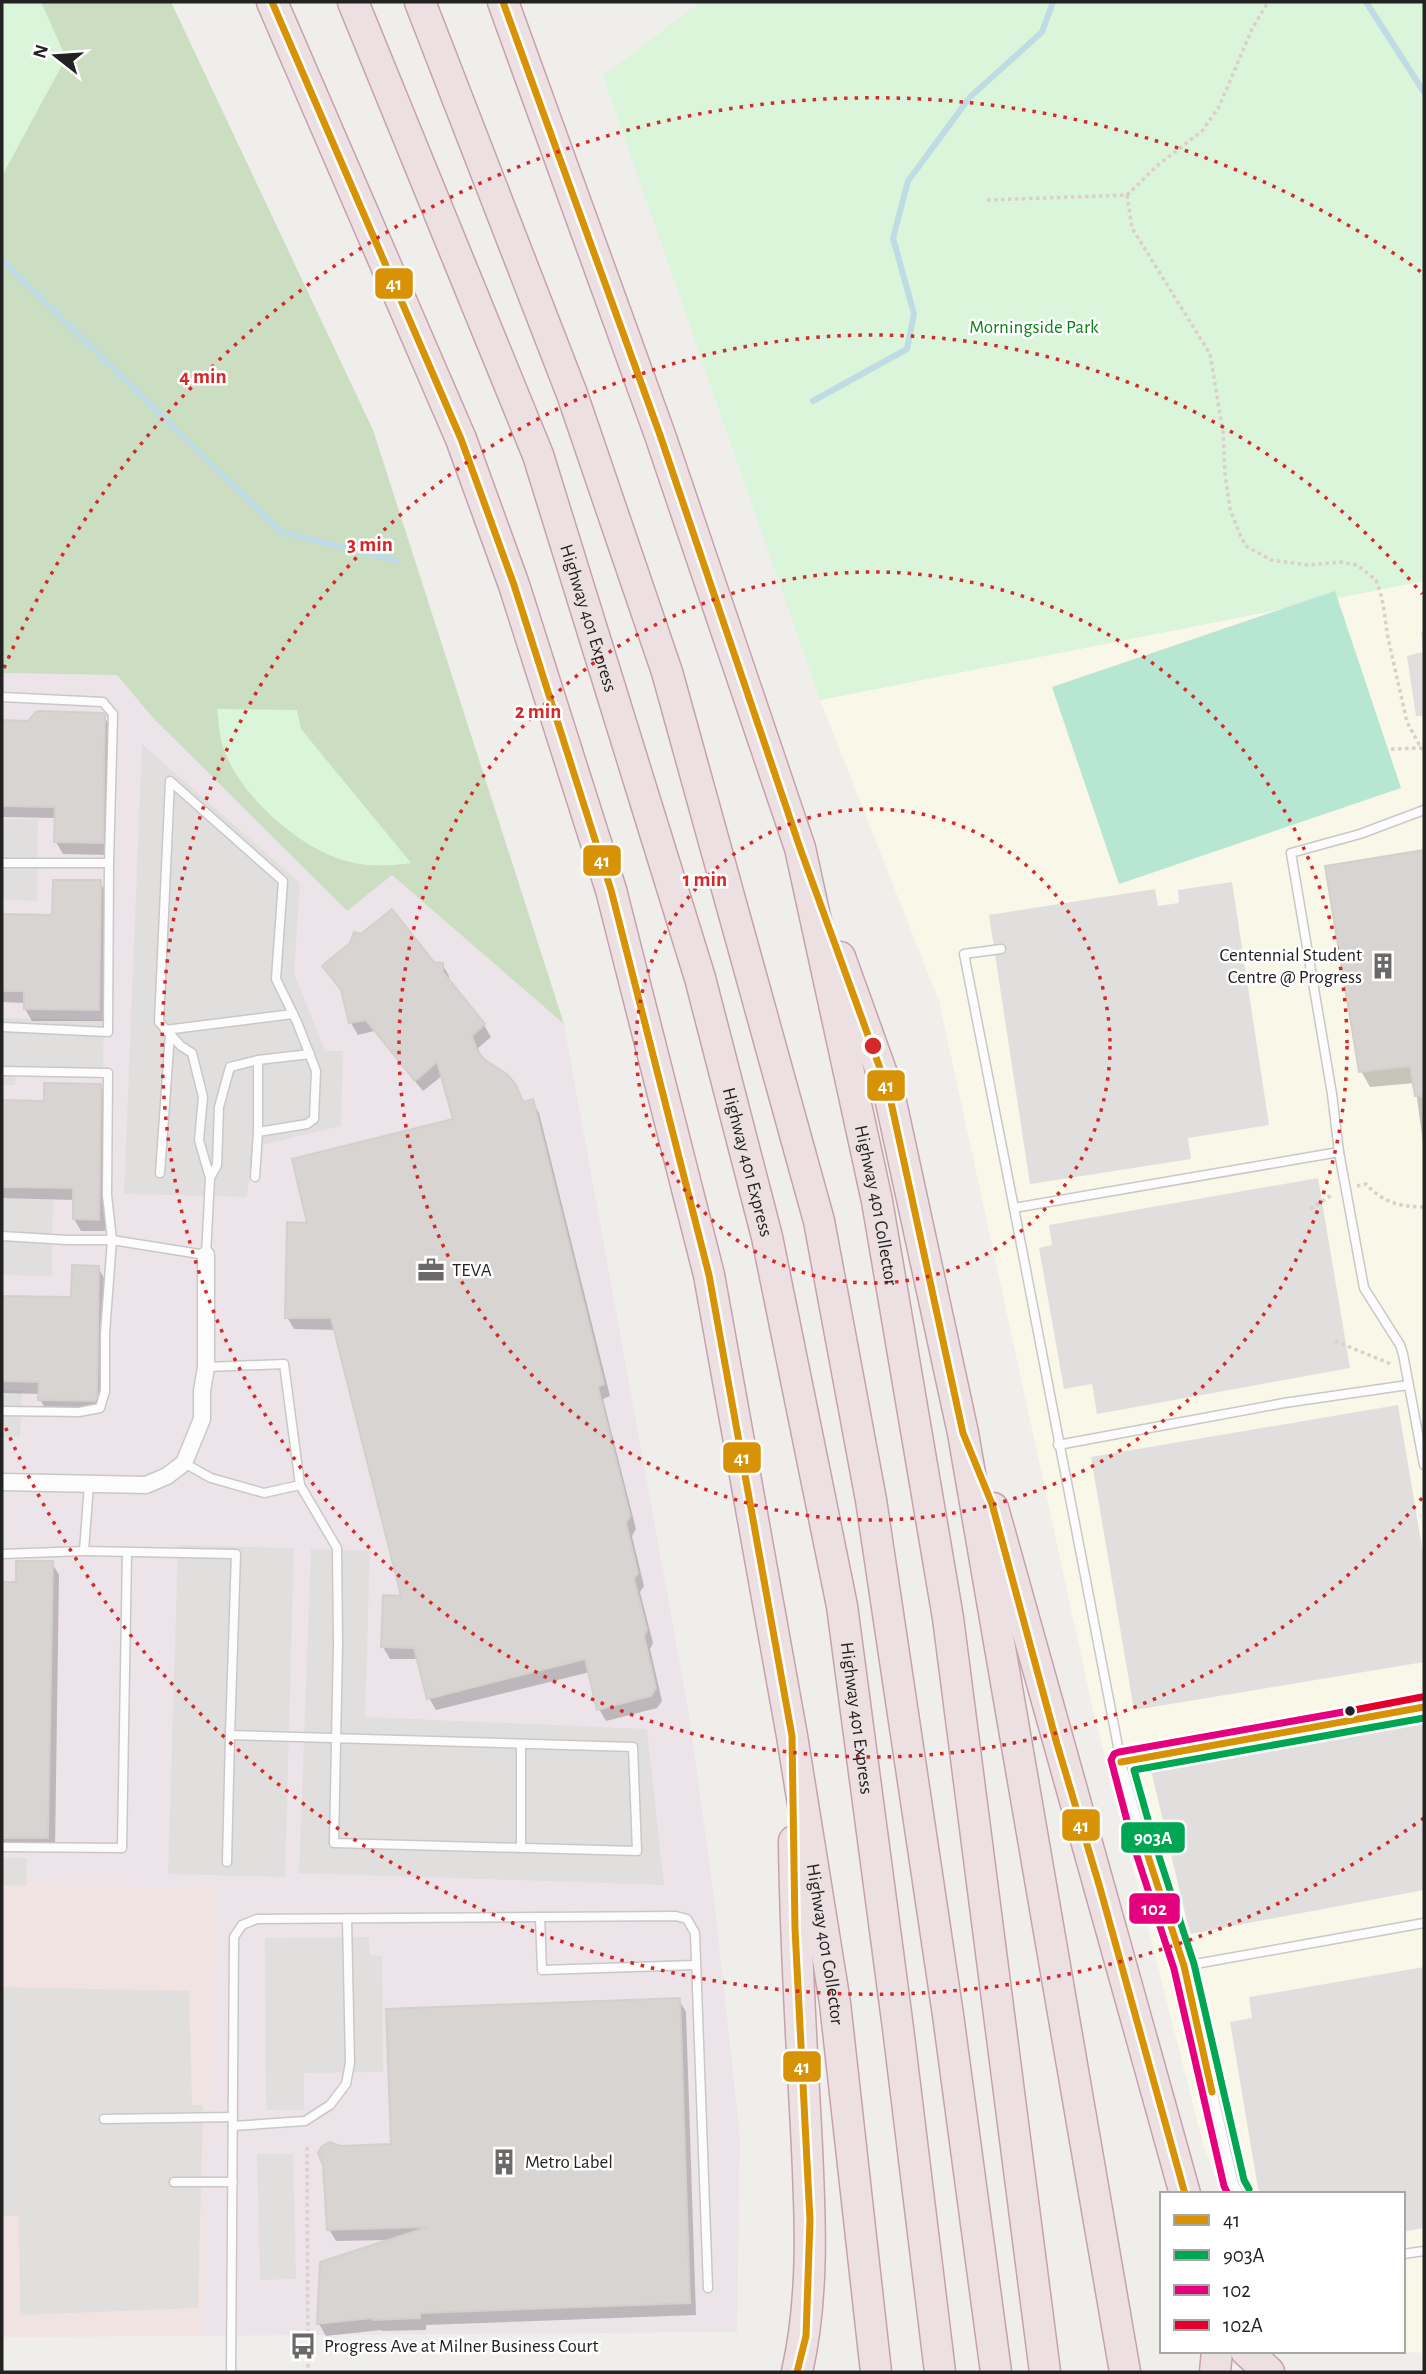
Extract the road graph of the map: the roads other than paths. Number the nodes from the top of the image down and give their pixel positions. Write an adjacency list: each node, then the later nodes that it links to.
1 (272, 2): 41 (highway, Highway 401 Collector)
2 (353, 2): 67 (highway, Highway 401 Express)
3 (420, 2): 68 (highway)
4 (503, 2): 7 (highway, Highway 401 Collector)
5 (2, 697): 9 (lane)
6 (1424, 810): 18 (lane)
7 (800, 848): 29 (highway); 69 (highway, Highway 401 Collector)
8 (2, 863): 9 (lane)
9 (108, 863): 12 (lane)
10 (1002, 949): 22 (lane)
11 (293, 1014): 13 (lane); 13 (lane); 14 (lane)
12 (2, 1027)
13 (167, 1032): 19 (lane); 21 (lane)
14 (310, 1054): 15 (lane); 17 (lane)
15 (258, 1060): 17 (lane); 21 (lane)
16 (2, 1071): 24 (lane)
17 (258, 1132): 20 (lane)
18 (1339, 1152): 22 (lane); 27 (lane)
19 (160, 1173)
20 (255, 1177)
21 (210, 1178): 25 (lane)
22 (1014, 1208): 30 (lane)
23 (2, 1236): 24 (lane)
24 (112, 1240): 25 (lane); 28 (lane)
25 (206, 1255): 26 (street)
26 (206, 1367): 31 (street); 35 (lane)
27 (1408, 1385): 30 (lane); 32 (lane)
28 (2, 1411)
29 (963, 1433): 57 (highway); 70 (highway)
30 (1058, 1445): 44 (lane)
31 (184, 1463): 34 (street); 35 (lane)
32 (1424, 1465)
33 (2, 1482): 34 (street)
34 (89, 1484): 36 (lane)
35 (300, 1485): 42 (lane)
36 (84, 1551): 37 (lane); 38 (lane)
37 (127, 1552): 40 (lane); 45 (lane)
38 (2, 1554)
39 (1424, 1707): 44 (lane)
40 (230, 1735): 42 (lane); 47 (lane)
41 (792, 1736): 65 (highway); 66 (highway, Highway 401 Collector)
42 (336, 1738): 43 (lane); 46 (lane)
43 (521, 1744): 46 (lane); 46 (lane)
44 (1121, 1762): 52 (lane)
45 (2, 1847)
46 (521, 1848)
47 (228, 1862)
48 (540, 1917): 49 (lane); 51 (lane); 51 (lane)
49 (347, 1919): 54 (lane); 54 (lane)
50 (1424, 1923): 52 (lane)
51 (695, 1965): 61 (lane)
52 (1184, 1966): 58 (lane)
53 (104, 2119): 54 (lane)
54 (233, 2121): 56 (lane)
55 (174, 2182): 56 (lane)
56 (233, 2182): 64 (lane)
57 (1184, 2192)
58 (1239, 2192)
59 (1424, 2251): 60 (lane)
60 (1405, 2254)
61 (708, 2288)
62 (1217, 2353): 71 (highway)
63 (1248, 2353): 72 (highway)
64 (231, 2372)
65 (797, 2372)
66 (876, 2372)
67 (940, 2372)
68 (996, 2372)
69 (1045, 2372)
70 (1125, 2372)
71 (1215, 2372)
72 (1269, 2372)

